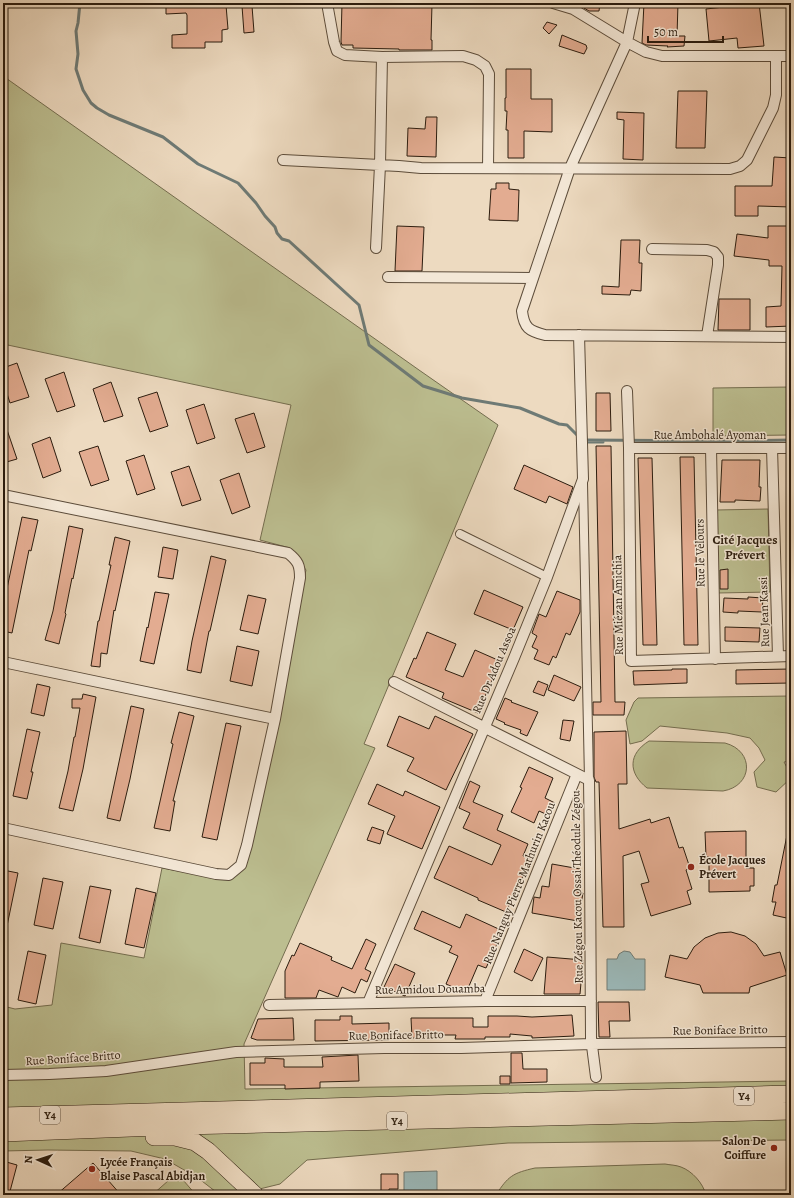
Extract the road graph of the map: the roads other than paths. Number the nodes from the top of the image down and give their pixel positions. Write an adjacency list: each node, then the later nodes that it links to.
1 (327, 3): 7 (street)
2 (553, 3): 4 (street)
3 (635, 3): 5 (street)
4 (571, 6): 5 (street)
5 (627, 42): 8 (street); 12 (street)
6 (791, 56): 8 (street)
7 (382, 57): 10 (street); 11 (street)
8 (776, 57): 12 (street)
9 (282, 160): 10 (street)
10 (380, 165): 11 (street); 13 (street)
11 (488, 168): 12 (street)
12 (570, 168): 16 (street)
13 (376, 248)
14 (652, 248): 18 (street)
15 (388, 278): 16 (street)
16 (532, 278): 17 (street)
17 (579, 335): 18 (street); 25 (street, Rue Dr Adou Assoa)
18 (707, 336): 19 (street)
19 (791, 337)
20 (627, 391): 21 (street, Rue Miézan Amichia)
21 (629, 448): 22 (street, Rue Ambohalé Ayoman); 31 (street, Rue Miézan Amichia)
22 (711, 448): 23 (street, Rue Ambohalé Ayoman); 31 (street, Rue le Velours)
23 (772, 448): 24 (street, Rue Ambohalé Ayoman); 29 (street, Rue Jean Kassi)
24 (791, 448)
25 (583, 479): 28 (street, Rue Dr Adou Assoa); 37 (street)
26 (3, 495): 34 (street)
27 (460, 534): 28 (street)
28 (547, 577): 35 (street, Rue Dr Adou Assoa)
29 (778, 656): 30 (street, Rue Miézan Amichia); 31 (street, Rue Miézan Amichia)
30 (791, 656)
31 (715, 658)
32 (3, 662): 34 (street)
33 (394, 682): 35 (street, Rue Zégou Kacou Ossai Théodule Zégou)
34 (275, 719): 38 (street)
35 (484, 727): 36 (street, Rue Zégou Kacou Ossai Théodule Zégou); 41 (street, Rue Dr Adou Assoa)
36 (577, 774): 37 (street, Rue Zégou Kacou Ossai Théodule Zégou); 39 (street, Rue Nanguy Pierre Mathurin Kacou)
37 (589, 780): 40 (street, Rue Zégou Kacou Ossai Théodule Zégou)
38 (3, 828)
39 (485, 1001): 40 (street, Rue Amidou Douamba); 41 (street, Rue Amidou Douamba)
40 (591, 1001): 44 (street, Rue Zégou Kacou Ossai Théodule Zégou)
41 (368, 1003): 42 (street, Rue Amidou Douamba)
42 (269, 1005)
43 (791, 1042): 44 (street, Rue Boniface Britto)
44 (592, 1044): 45 (street, Rue Boniface Britto); 46 (street, Rue Zégou Kacou Ossai Théodule Zégou)
45 (3, 1075)
46 (596, 1077)
47 (791, 1094): 49 (highway, Y4)
48 (791, 1112): 50 (highway, Y4)
49 (3, 1116)
50 (20, 1132): 51 (highway, Y4); 52 (highway)
51 (3, 1133)
52 (255, 1195)

